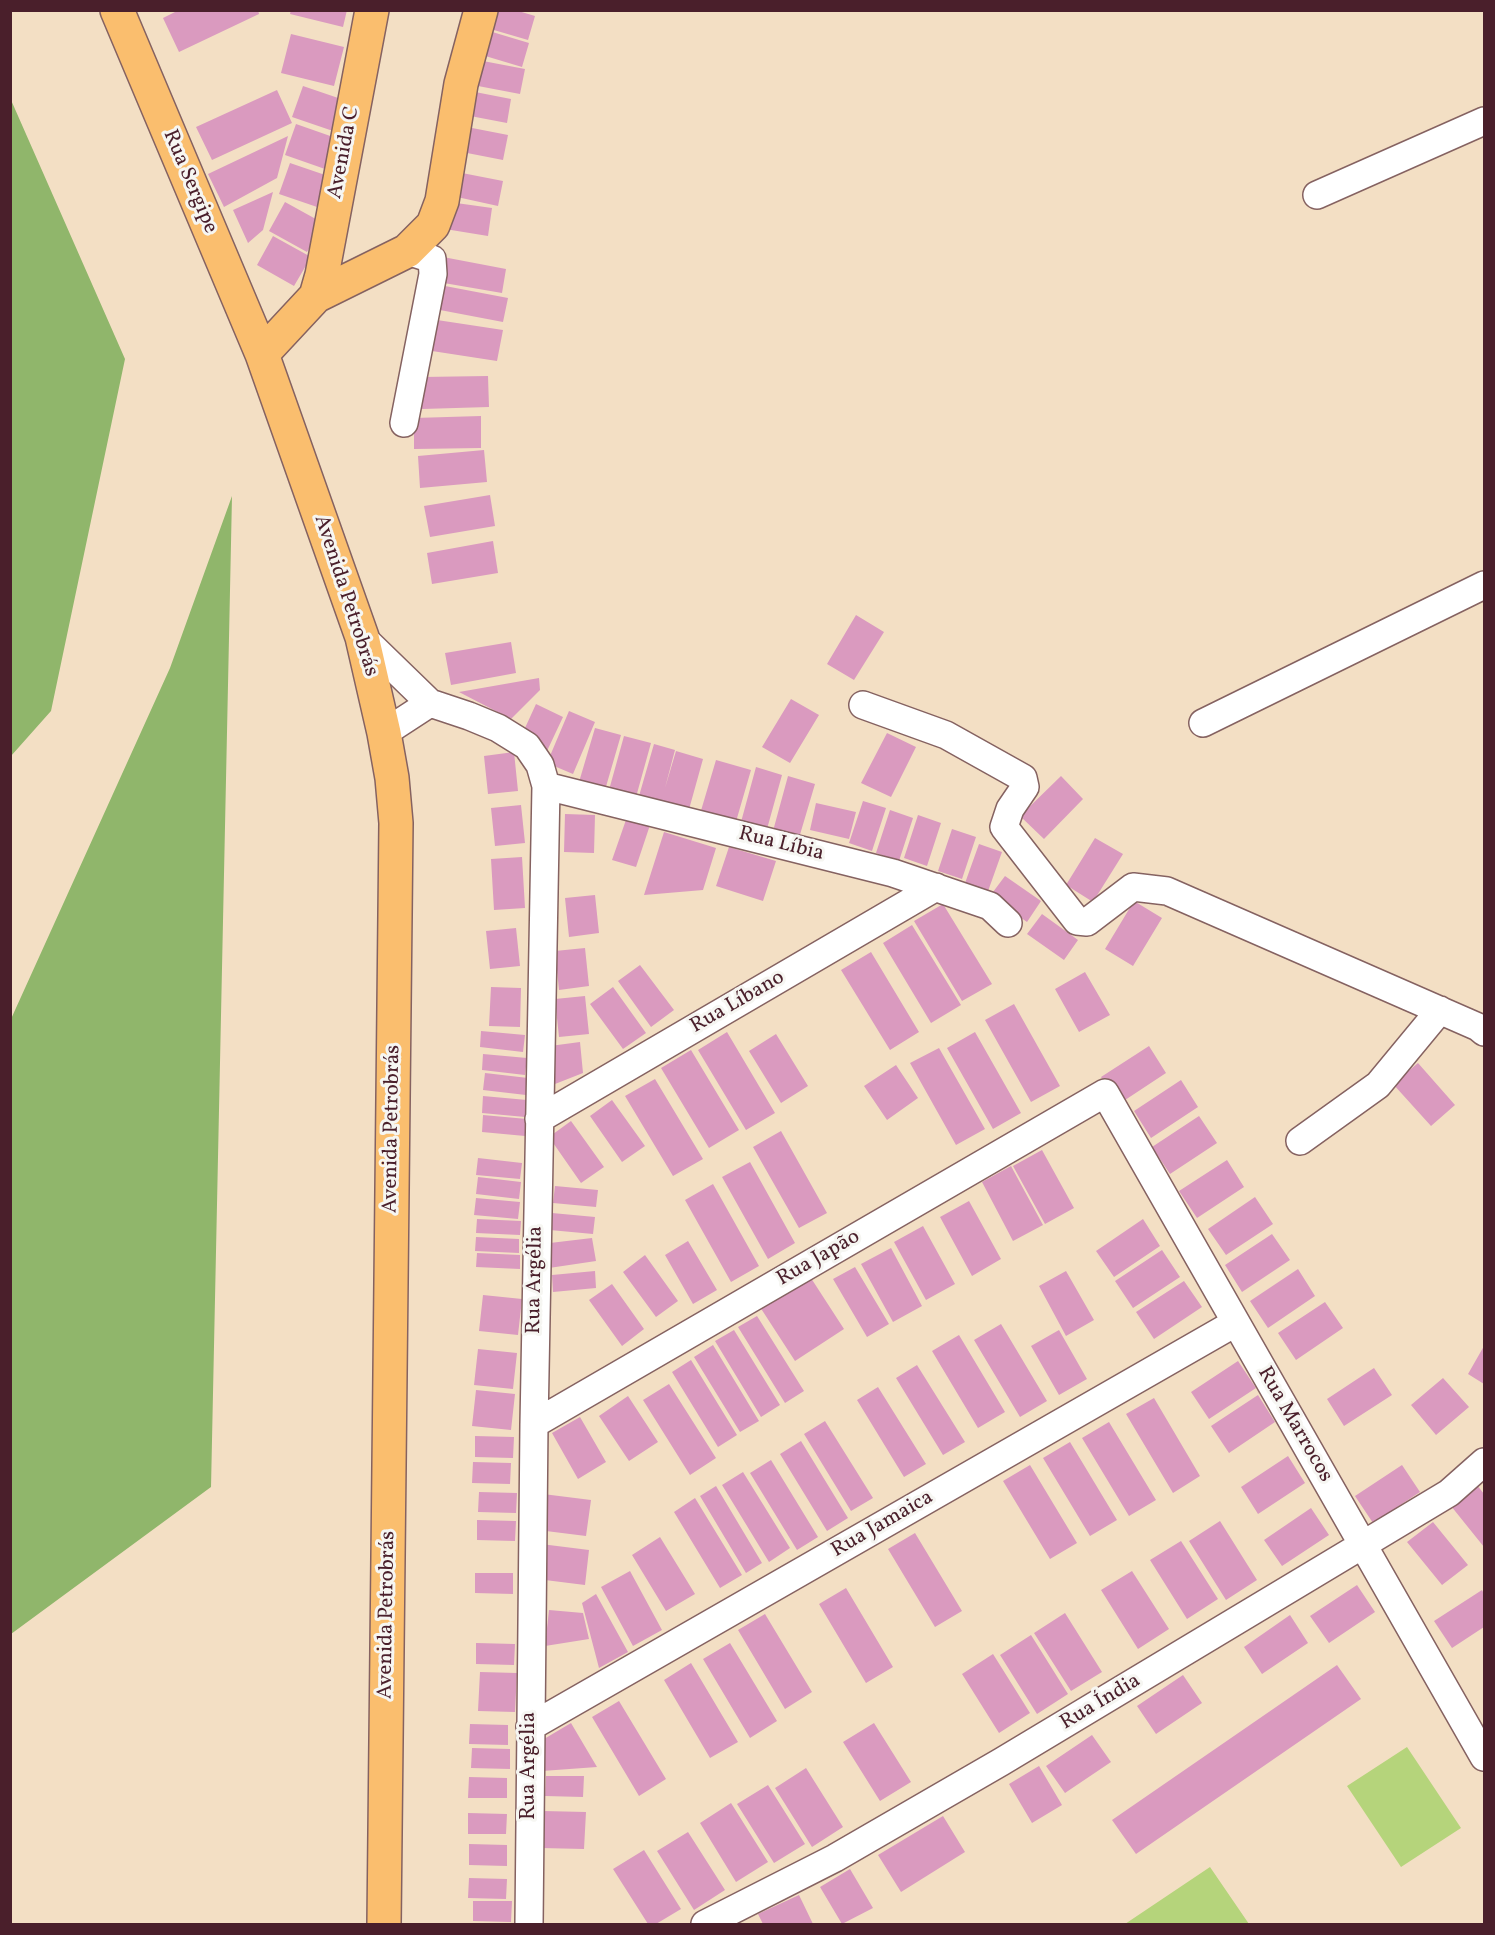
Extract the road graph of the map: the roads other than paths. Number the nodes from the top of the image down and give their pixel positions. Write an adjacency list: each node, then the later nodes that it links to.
1 (117, 10): 8 (main road, Rua Sergipe)
2 (372, 10): 7 (main road, Avenida C)
3 (481, 10): 6 (main road, Avenida C)
4 (1485, 121): 5 (street)
5 (1317, 195)
6 (407, 251): 7 (main road, Avenida C); 9 (street)
7 (316, 296): 8 (main road, Avenida C)
8 (262, 354): 11 (main road, Avenida Petrobrás)
9 (404, 423)
10 (1485, 585): 14 (street)
11 (362, 637): 12 (street, Rua Argélia); 15 (main road, Avenida Petrobrás)
12 (430, 703): 15 (street); 16 (street, Rua Argélia)
13 (863, 705): 19 (street)
14 (1203, 723)
15 (384, 733): 30 (main road, Avenida Petrobrás)
16 (546, 786): 17 (street, Rua Líbia); 22 (street, Rua Argélia)
17 (936, 887): 18 (street, Rua Líbia); 22 (street, Rua Líbano)
18 (1008, 923)
19 (1440, 1010): 20 (street); 23 (street)
20 (1485, 1032)
21 (1105, 1093): 24 (street, Rua Marrocos); 25 (street, Rua Japão)
22 (539, 1119): 25 (street, Rua Argélia)
23 (1299, 1141)
24 (1235, 1323): 27 (street, Rua Marrocos); 28 (street, Rua Jamaica)
25 (534, 1424): 28 (street, Rua Argélia)
26 (1485, 1462): 27 (street, Rua Índia)
27 (1363, 1546): 29 (street, Rua Marrocos); 32 (street, Rua Índia)
28 (530, 1727): 31 (street, Rua Argélia)
29 (1485, 1757)
30 (384, 1924)
31 (530, 1924)
32 (705, 1924)

